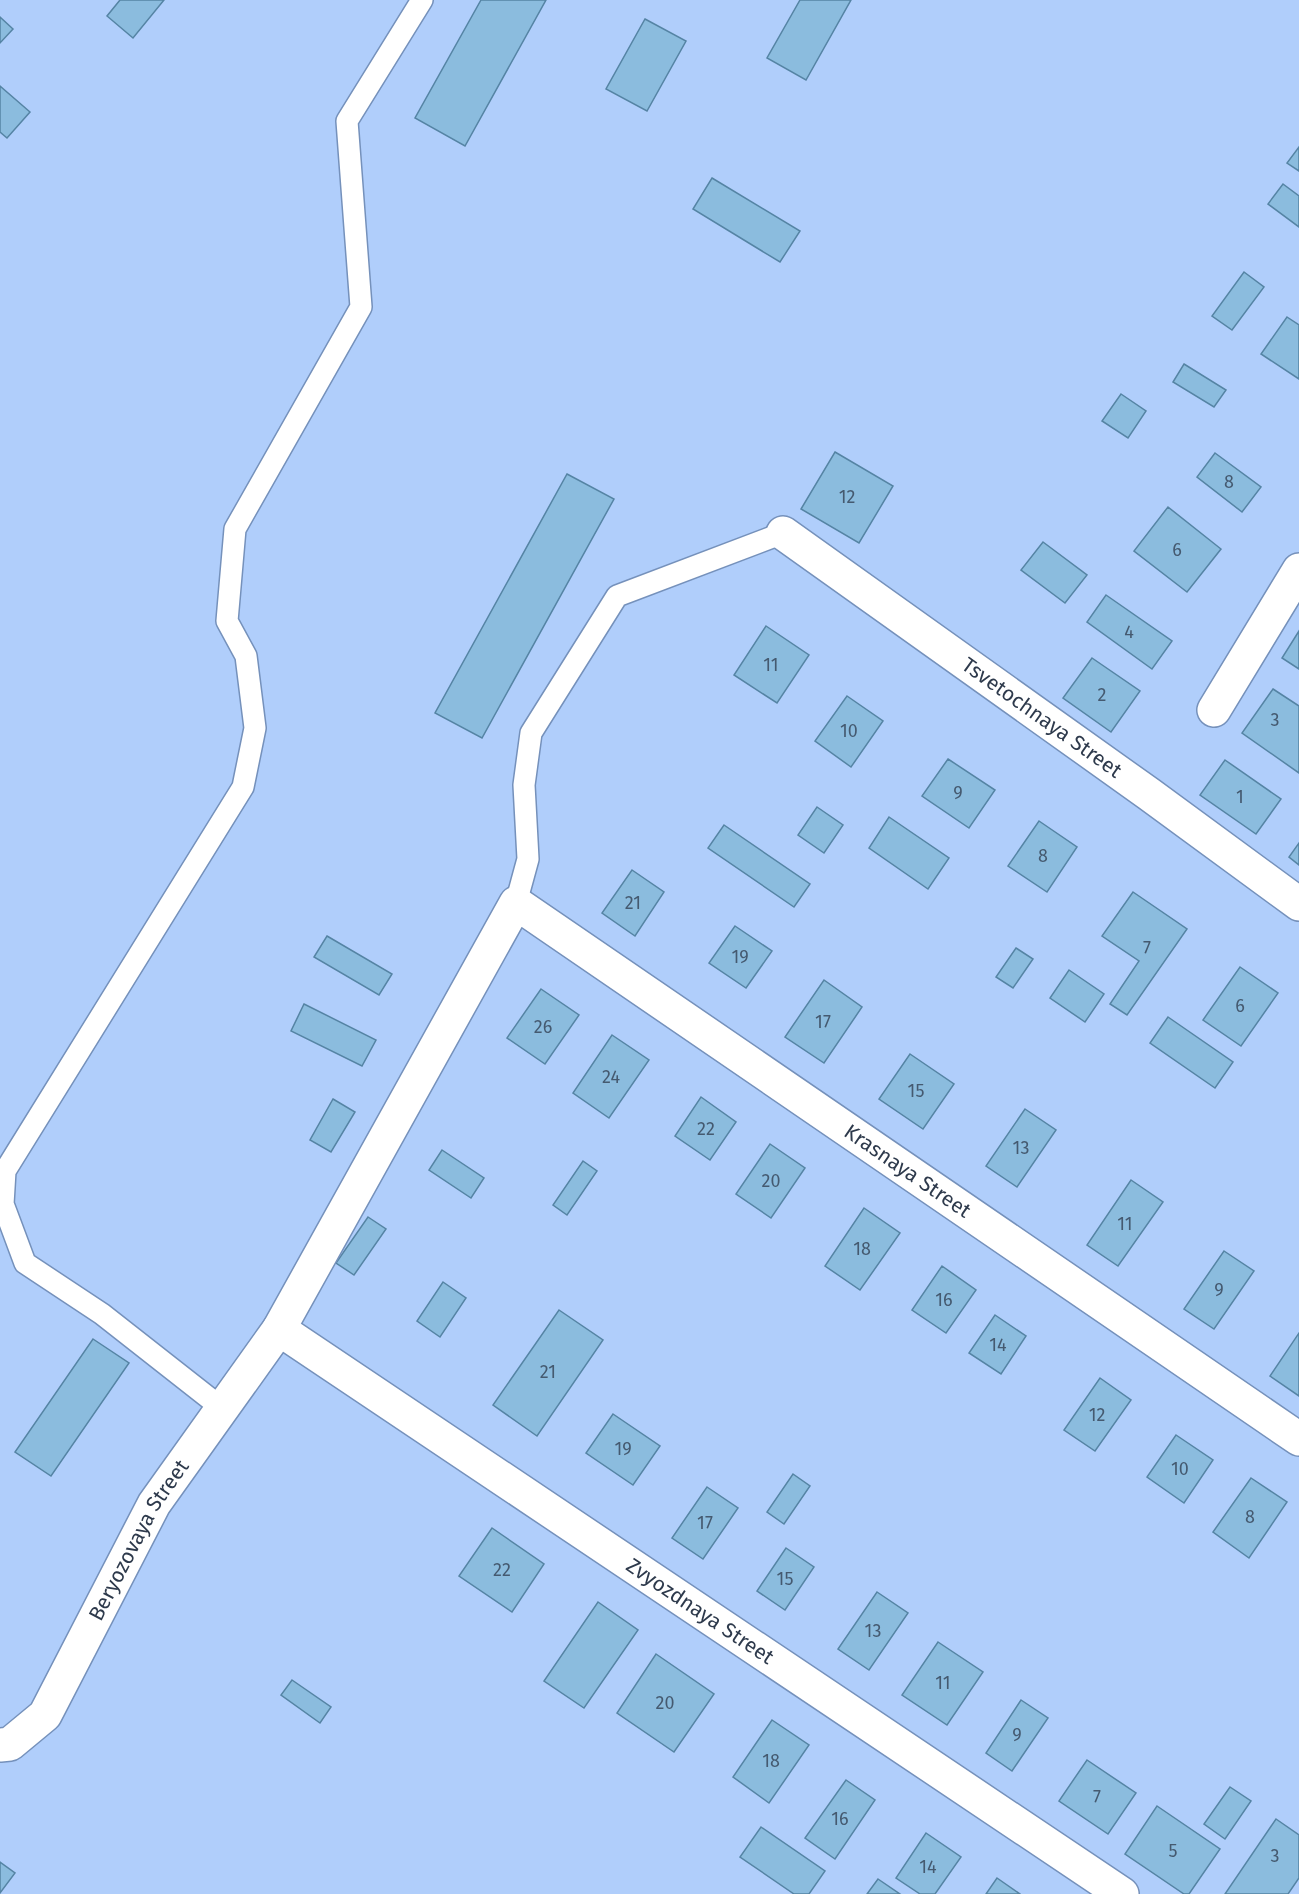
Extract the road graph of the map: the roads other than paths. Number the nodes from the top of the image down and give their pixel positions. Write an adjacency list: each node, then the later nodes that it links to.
1 (422, 0): 8 (lane)
2 (783, 533): 5 (lane); 6 (street, Tsvetochnaya Street)
3 (1299, 570): 4 (street)
4 (1214, 710)
5 (516, 903): 7 (street, Beryozovaya Street); 9 (street, Krasnaya Street)
6 (1299, 904)
7 (279, 1329): 8 (street, Beryozovaya Street); 11 (street, Zvyozdnaya Street)
8 (223, 1409): 10 (street, Beryozovaya Street)
9 (1299, 1438)
10 (0, 1745)
11 (1107, 1890)

